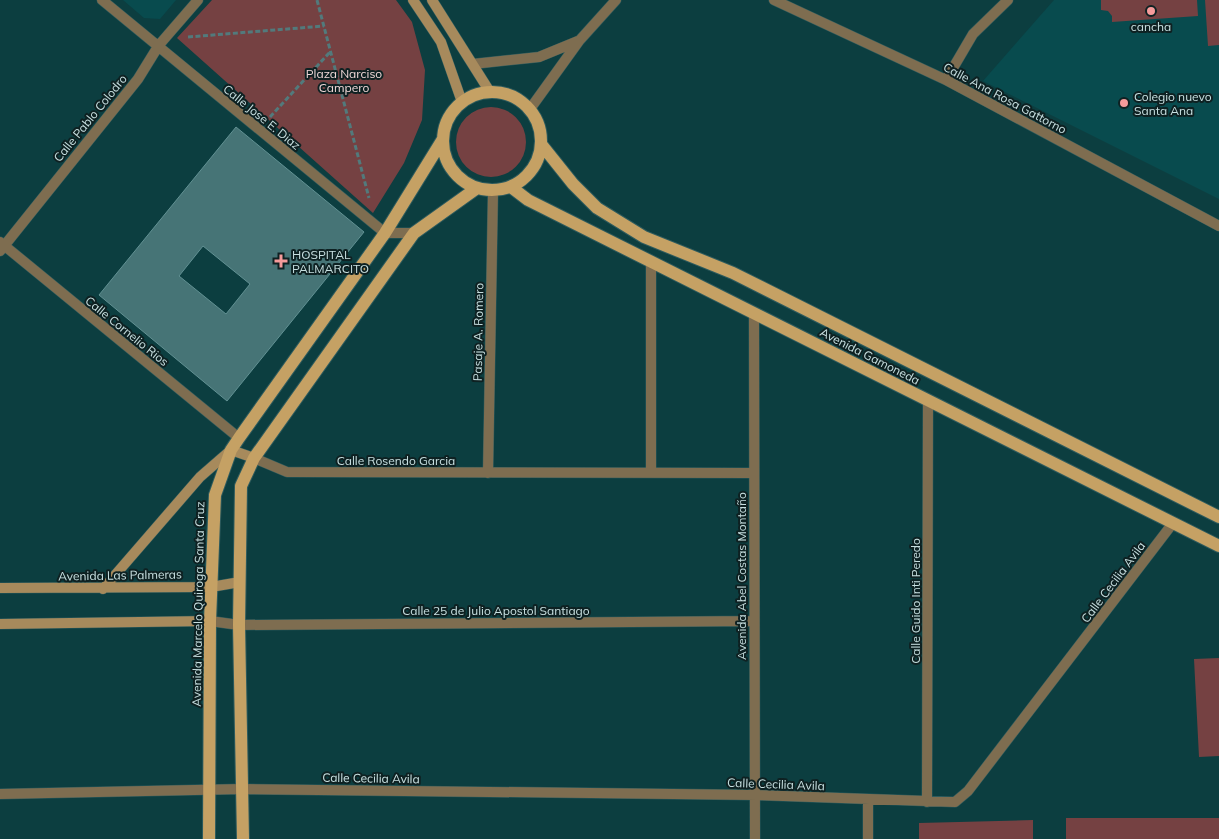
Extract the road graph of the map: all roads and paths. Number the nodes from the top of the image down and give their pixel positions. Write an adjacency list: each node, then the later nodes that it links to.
1 (102, 0): 12 (street, Calle Jose E. Diaz)
2 (198, 0): 12 (street, Calle Pablo Colodro)
3 (317, 0): 9 (path)
4 (413, 0): 17 (street)
5 (432, 0): 14 (street)
6 (616, 0): 11 (street)
7 (774, 0): 15 (street, Calle Ana Rosa Gattorno)
8 (1008, 0): 15 (street)
9 (324, 26): 10 (path); 13 (path)
10 (187, 37)
11 (579, 40): 14 (street); 18 (street)
12 (159, 45): 28 (street, Calle Jose E. Diaz); 29 (street, Calle Pablo Colodro)
13 (331, 51): 19 (path); 25 (path)
14 (473, 64): 16 (street)
15 (946, 80): 26 (street, Calle Ana Rosa Gattorno)
16 (490, 92): 17 (main road); 18 (main road)
17 (462, 102): 20 (main road)
18 (530, 109): 21 (main road)
19 (268, 119)
20 (443, 139): 23 (main road); 28 (main road, Avenida Marcelo Quiroga Santa Cruz)
21 (541, 144): 22 (main road); 39 (main road, Avenida Gamoneda)
22 (511, 187): 24 (main road); 30 (main road, Avenida Gamoneda)
23 (478, 188): 24 (main road); 27 (main road)
24 (493, 191): 37 (street, Pasaje A. Romero)
25 (371, 204)
26 (1219, 226)
27 (414, 233): 28 (street); 35 (main road)
28 (385, 234): 33 (main road, Avenida Marcelo Quiroga Santa Cruz)
29 (1, 246): 33 (street, Calle Cornelio Rios)
30 (651, 261): 31 (main road, Avenida Gamoneda); 36 (street)
31 (754, 313): 32 (main road, Avenida Gamoneda); 38 (street, Avenida Abel Costas Montaño)
32 (928, 400): 40 (main road, Avenida Gamoneda); 55 (street, Calle Guido Inti Peredo)
33 (238, 438): 34 (main road, Avenida Marcelo Quiroga Santa Cruz)
34 (231, 450): 35 (street, Calle Rosendo Garcia); 43 (main road, Avenida Marcelo Quiroga Santa Cruz); 45 (street)
35 (254, 458): 37 (street, Calle Rosendo Garcia); 42 (main road)
36 (650, 472): 37 (street, Calle Rosendo Garcia); 38 (street, Calle Rosendo Garcia)
37 (488, 473)
38 (754, 473): 47 (street, Avenida Abel Costas Montaño)
39 (1219, 517)
40 (1173, 523): 41 (main road, Avenida Gamoneda); 55 (street, Calle Cecilia Avila)
41 (1219, 546)
42 (240, 582): 43 (street, Avenida Las Palmeras); 49 (main road)
43 (211, 586): 45 (street, Avenida Las Palmeras); 46 (main road, Avenida Marcelo Quiroga Santa Cruz)
44 (0, 588): 45 (street, Avenida Las Palmeras)
45 (103, 589)
46 (210, 621): 48 (street); 49 (street, Calle 25 de Julio Apostol Santiago); 51 (main road, Avenida Marcelo Quiroga Santa Cruz)
47 (754, 621): 49 (street, Calle 25 de Julio Apostol Santiago); 53 (street, Avenida Abel Costas Montaño)
48 (0, 624)
49 (239, 625): 50 (main road)
50 (243, 789): 51 (street, Calle Cecilia Avila); 53 (street, Calle Cecilia Avila); 57 (main road)
51 (209, 790): 52 (street, Calle Cecilia Avila); 56 (main road, Avenida Marcelo Quiroga Santa Cruz)
52 (0, 794)
53 (755, 795): 54 (street, Calle Cecilia Avila); 58 (street, Avenida Abel Costas Montaño)
54 (868, 800): 55 (street, Calle Cecilia Avila); 59 (street)
55 (927, 802)
56 (209, 839)
57 (243, 839)
58 (755, 839)
59 (868, 839)

